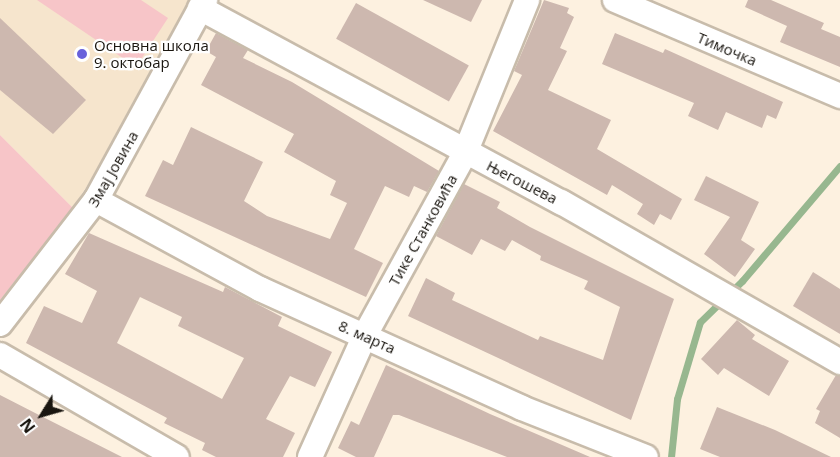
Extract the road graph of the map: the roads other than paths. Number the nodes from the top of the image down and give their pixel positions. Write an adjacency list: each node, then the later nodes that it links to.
1 (527, 0): 5 (street, Тике Станковића)
2 (615, 0): 4 (street, Тимочка)
3 (202, 4): 5 (street, Његошева); 6 (street, Змај Јовина)
4 (840, 96)
5 (465, 153): 8 (street, Тике Станковића); 10 (street, Његошева)
6 (96, 200): 7 (street, Змај Јовина); 8 (street, 8. марта)
7 (0, 324)
8 (365, 335): 12 (street, Тике Станковића); 13 (street, 8. марта)
9 (0, 355): 11 (street)
10 (840, 362)
11 (177, 457)
12 (310, 457)
13 (646, 457)

